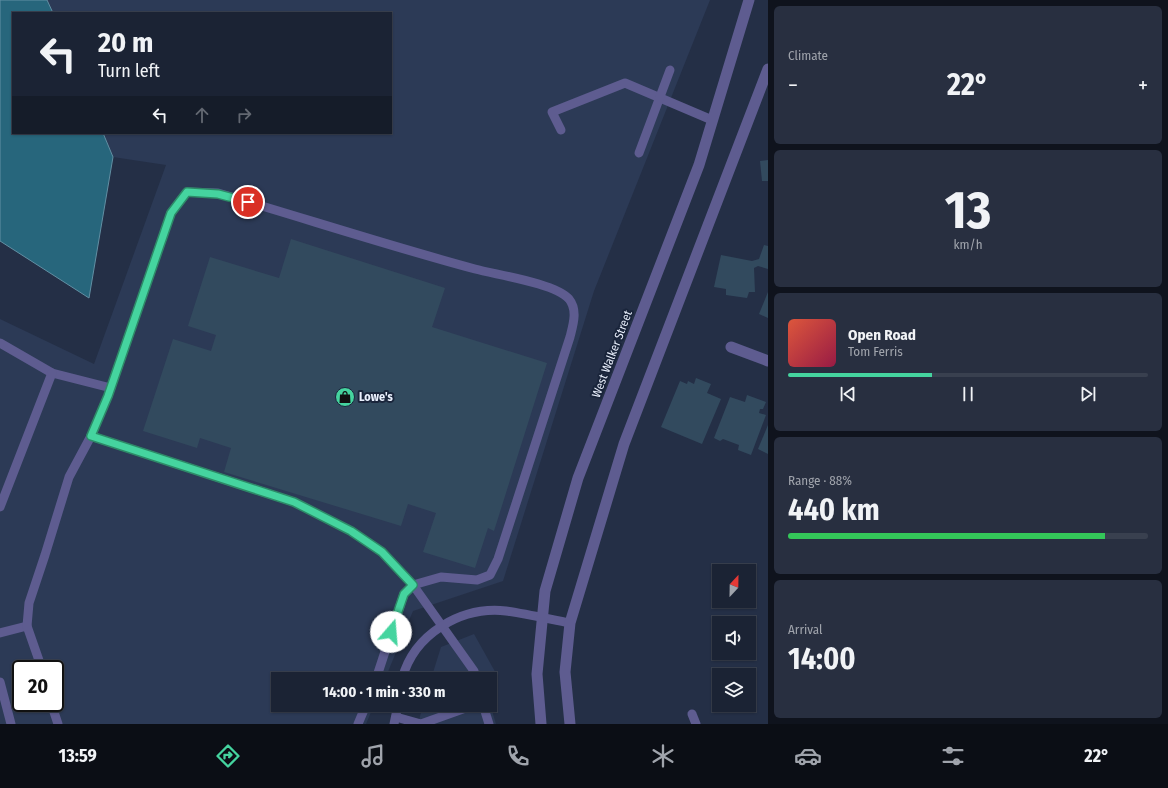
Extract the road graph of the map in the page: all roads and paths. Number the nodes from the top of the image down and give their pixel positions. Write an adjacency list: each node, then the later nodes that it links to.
1 (748, 0): 5 (street, West Walker Street)
2 (768, 69): 17 (street)
3 (670, 70): 4 (lane)
4 (660, 98): 5 (lane); 6 (lane); 7 (lane)
5 (712, 120): 16 (street, West Walker Street)
6 (561, 130)
7 (639, 153)
8 (0, 343): 11 (lane)
9 (731, 347): 10 (street)
10 (768, 361)
11 (52, 373): 12 (lane); 14 (lane)
12 (111, 388): 13 (lane); 15 (lane)
13 (91, 436): 15 (lane); 18 (lane)
14 (0, 508)
15 (413, 585): 19 (lane); 22 (lane)
16 (542, 618): 17 (lane); 19 (lane); 37 (street, West Walker Street)
17 (570, 623): 38 (street)
18 (27, 626): 20 (lane); 21 (lane)
19 (441, 626): 23 (lane); 24 (lane)
20 (0, 633)
21 (39, 660)
22 (378, 672)
23 (405, 672)
24 (474, 672)
25 (0, 682): 32 (lane)
26 (55, 712): 33 (lane)
27 (363, 712): 34 (lane)
28 (454, 712): 35 (lane)
29 (485, 712): 36 (lane)
30 (692, 714): 39 (lane)
31 (395, 721): 35 (lane)
32 (11, 724)
33 (58, 724)
34 (358, 724)
35 (421, 724)
36 (489, 724)
37 (541, 724)
38 (570, 724)
39 (696, 724)

